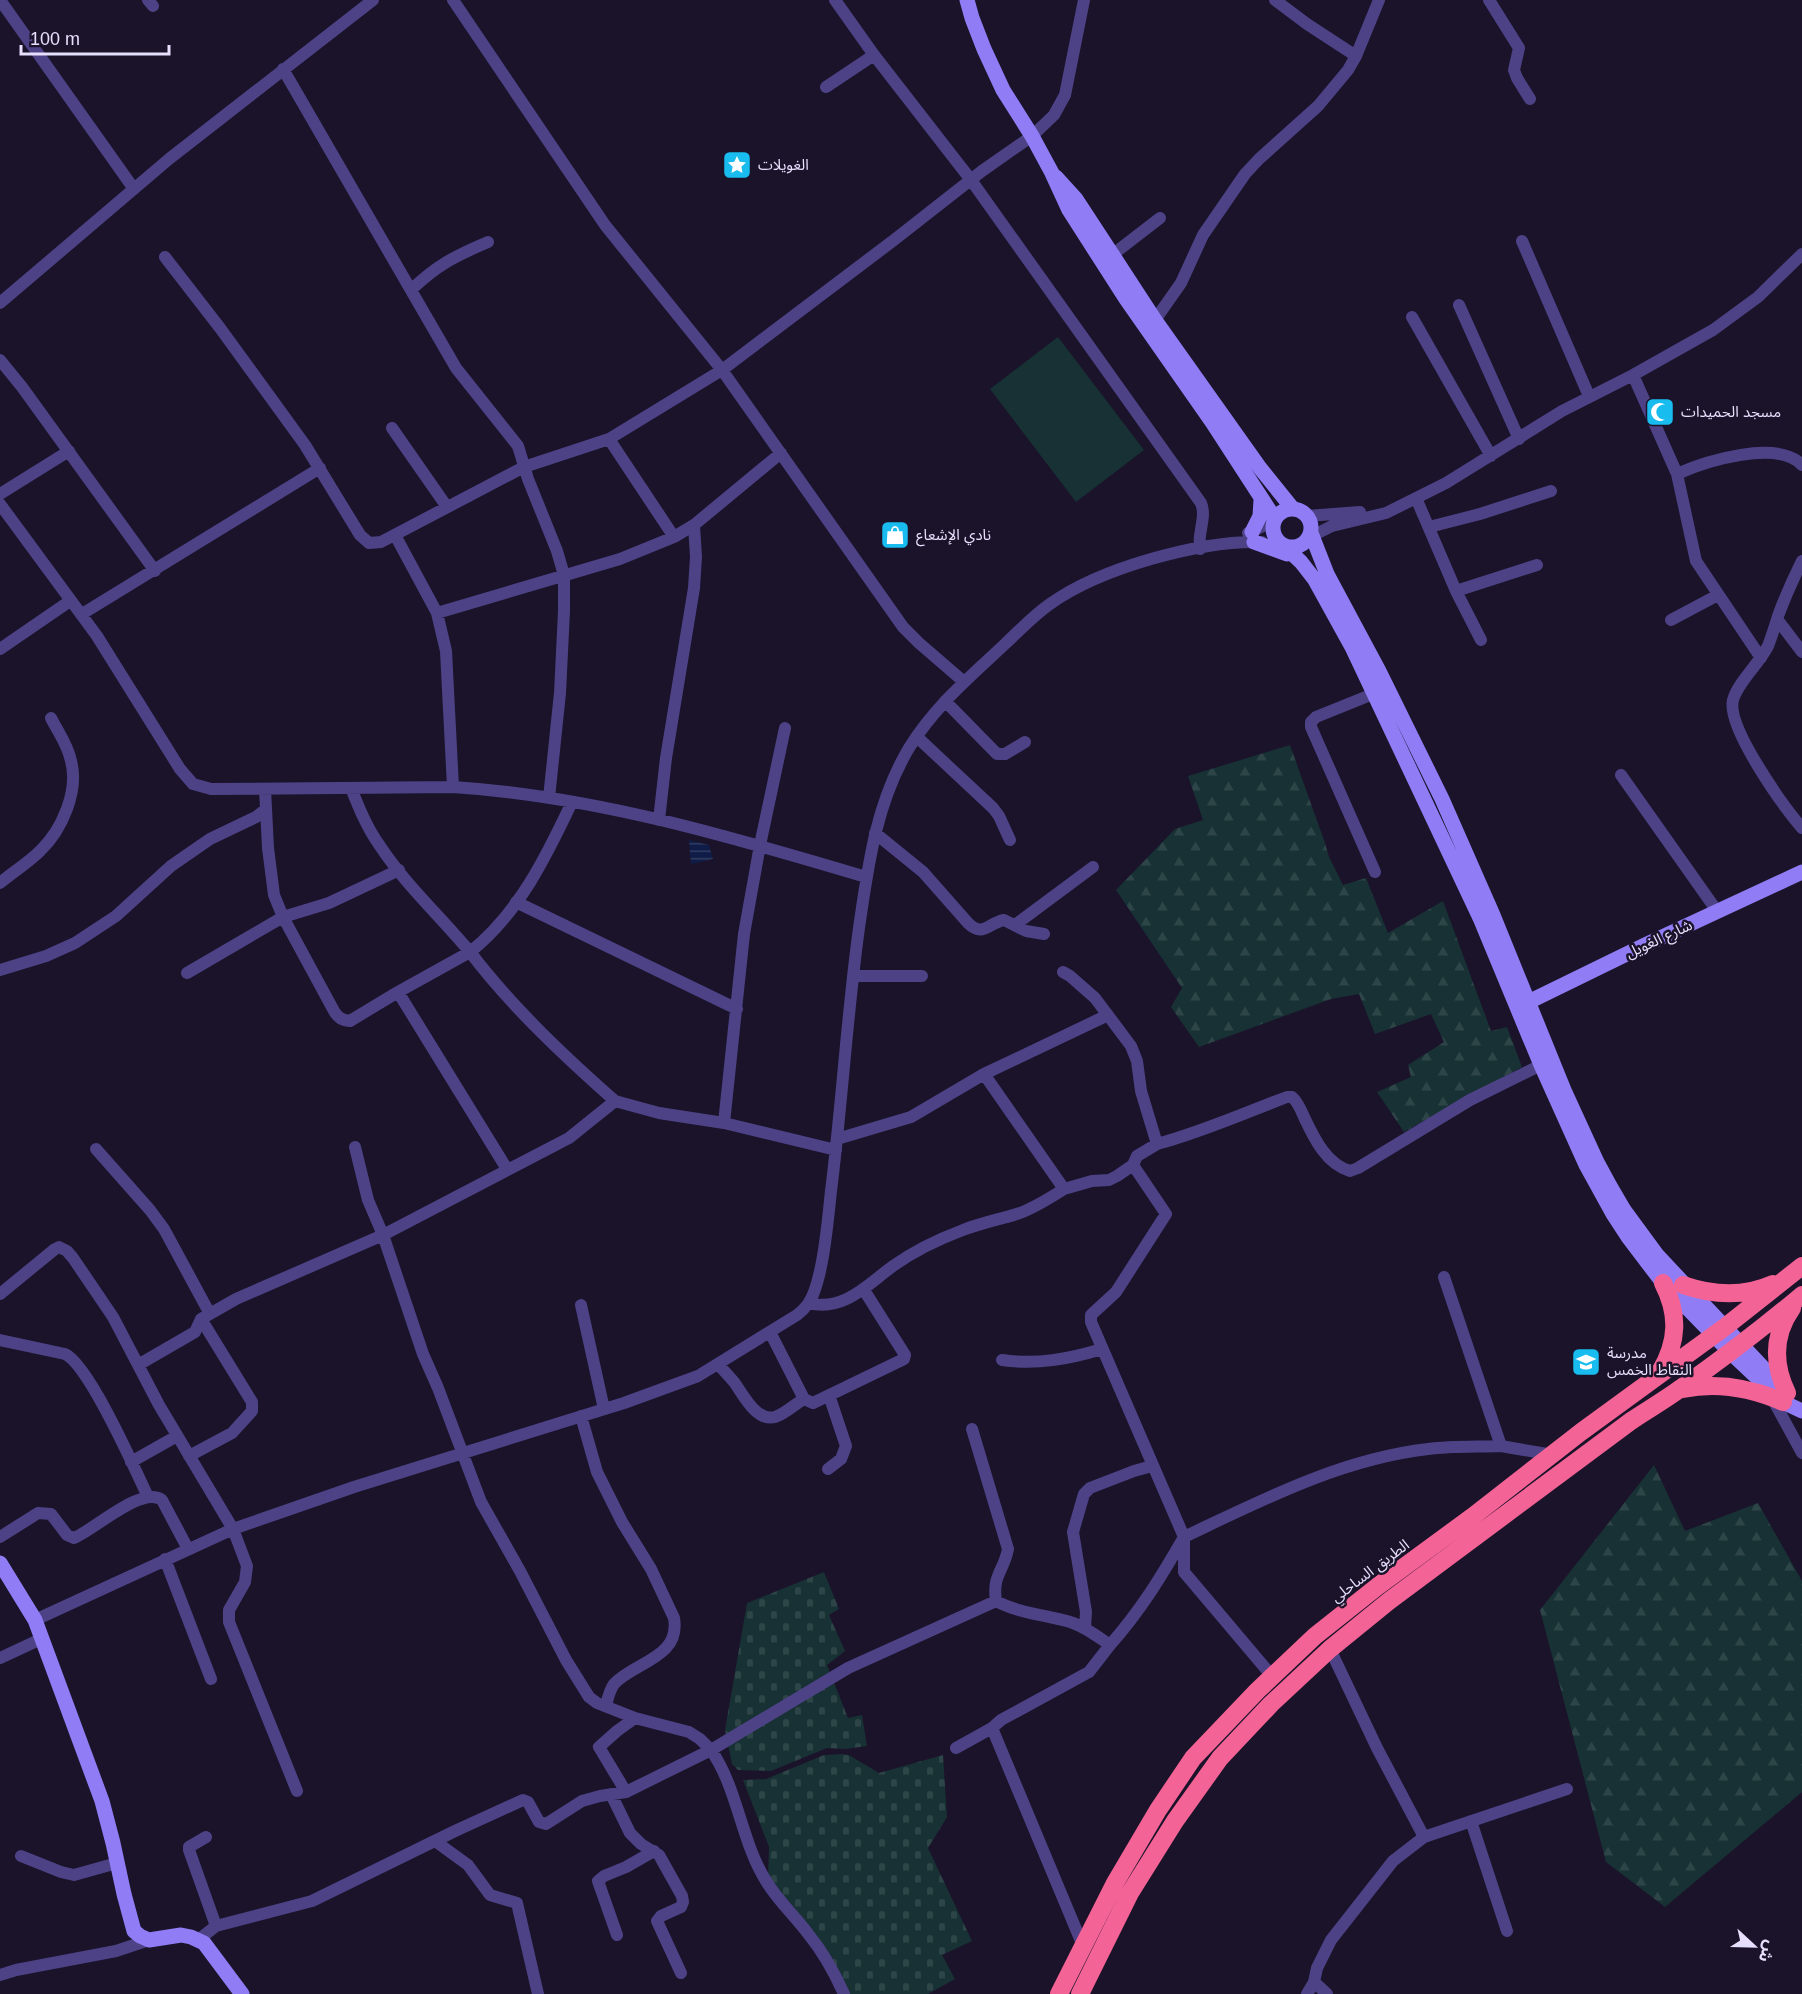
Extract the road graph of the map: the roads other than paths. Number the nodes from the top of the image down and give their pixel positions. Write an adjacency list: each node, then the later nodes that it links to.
1 (0, 0): 18 (street)
2 (373, 0): 12 (street)
3 (453, 0): 31 (street)
4 (836, 0): 10 (street)
5 (967, 0): 15 (street)
6 (1084, 0): 15 (street)
7 (1275, 0): 11 (street)
8 (1379, 0): 11 (street)
9 (1489, 0): 14 (street)
10 (874, 55): 13 (street); 17 (street)
11 (1356, 56): 29 (street)
12 (282, 69): 18 (street); 25 (street)
13 (826, 87)
14 (1530, 99)
15 (1032, 136): 16 (street); 17 (street)
16 (1052, 173): 23 (street); 47 (street)
17 (971, 180): 31 (street); 61 (street)
18 (134, 189): 26 (street)
19 (1160, 218): 23 (street)
20 (1522, 241): 33 (street)
21 (488, 242): 25 (street)
22 (1802, 254): 32 (street)
23 (1112, 255): 29 (street)
24 (165, 257): 42 (street)
25 (411, 290): 41 (street)
26 (0, 303)
27 (1459, 305): 36 (street)
28 (1412, 317): 39 (street)
29 (1155, 320): 51 (street)
30 (0, 360): 37 (street)
31 (722, 370): 35 (street); 38 (street)
32 (1633, 375): 33 (street); 43 (street)
33 (1589, 396): 36 (street)
34 (392, 428): 49 (street)
35 (609, 439): 41 (street); 58 (street)
36 (1519, 439): 39 (street)
37 (69, 451): 45 (street); 65 (street)
38 (781, 453): 54 (street); 78 (street)
39 (1491, 456): 46 (street)
40 (1802, 465): 43 (street)
41 (524, 467): 49 (street); 66 (street)
42 (320, 468): 57 (street); 65 (street)
43 (1677, 474): 68 (street)
44 (1551, 491): 55 (street)
45 (0, 494)
46 (1416, 498): 50 (street); 55 (street)
47 (1261, 500): 53 (street); 59 (street)
48 (0, 504): 69 (street)
49 (447, 507): 57 (street)
50 (1397, 507): 52 (street); 56 (street)
51 (1293, 509): 52 (street); 53 (street)
52 (1307, 516): 56 (street)
53 (1274, 520): 59 (street); 60 (street)
54 (694, 525): 58 (street); 92 (street)
55 (1429, 527): 67 (street)
56 (1318, 531): 60 (street); 112 (street)
57 (395, 535): 70 (street)
58 (674, 537): 66 (street)
59 (1253, 537): 60 (street); 61 (street); 63 (street)
60 (1283, 545): 63 (street)
61 (1205, 547): 78 (street)
62 (1802, 561): 72 (street)
63 (1301, 562): 79 (street)
64 (1537, 565): 67 (street)
65 (155, 570): 71 (street)
66 (564, 575): 70 (street); 89 (street)
67 (1456, 591): 74 (street)
68 (1718, 595): 73 (street); 77 (street)
69 (70, 601): 71 (street); 75 (street)
70 (437, 613): 86 (street)
71 (82, 614): 88 (street)
72 (1777, 619): 76 (street); 77 (street)
73 (1671, 620)
74 (1481, 640)
75 (0, 650)
76 (1802, 652)
77 (1761, 658): 93 (street)
78 (963, 681): 80 (street)
79 (1373, 693): 99 (street); 117 (street)
80 (945, 701): 83 (street); 84 (street)
81 (51, 718): 101 (street)
82 (785, 728): 96 (street)
83 (917, 737): 94 (street); 95 (street)
84 (1025, 742)
85 (1621, 775): 104 (street)
86 (453, 787): 87 (street); 89 (street)
87 (351, 788): 88 (street); 98 (street)
88 (265, 789): 91 (street)
89 (549, 798): 90 (street)
90 (572, 802): 92 (street); 103 (street)
91 (266, 809): 105 (street); 109 (street)
92 (659, 820): 96 (street)
93 (1802, 828)
94 (875, 832): 102 (street); 106 (street)
95 (1011, 840)
96 (760, 845): 102 (street); 118 (street)
97 (1093, 867): 106 (street)
98 (399, 870): 105 (street); 108 (street)
99 (1375, 872)
100 (1802, 872): 104 (street, شارع الغويل)
101 (2, 877)
102 (866, 877): 113 (street)
103 (516, 902): 108 (street); 118 (street)
104 (1717, 911): 115 (street, شارع الغويل)
105 (283, 917): 111 (street); 116 (street)
106 (1015, 925): 107 (street)
107 (1044, 934)
108 (470, 952): 116 (street); 123 (street)
109 (0, 970)
110 (1063, 972): 119 (street)
111 (187, 973)
112 (1517, 974): 115 (street); 117 (street)
113 (853, 976): 114 (street); 125 (street)
114 (922, 976)
115 (1551, 991): 117 (street, شارع الغويل); 120 (street)
116 (398, 992): 130 (street)
117 (1523, 1005): 120 (street); 121 (street)
118 (736, 1009): 124 (street)
119 (1108, 1015): 122 (street); 126 (street)
120 (1536, 1020): 136 (street)
121 (1541, 1065): 126 (street); 135 (street)
122 (984, 1074): 125 (street); 131 (street)
123 (615, 1101): 124 (street); 130 (street)
124 (724, 1123): 125 (street)
125 (837, 1144): 140 (street)
126 (1157, 1144): 129 (street)
127 (355, 1147): 132 (street)
128 (96, 1149): 142 (street)
129 (1133, 1166): 131 (street); 147 (street)
130 (507, 1170): 132 (street)
131 (1064, 1189): 137 (street)
132 (383, 1235): 142 (street); 162 (street)
133 (1796, 1271): 136 (highway); 143 (highway, الطريق الساحلي)
134 (1444, 1277): 161 (street)
135 (1663, 1283): 143 (street); 151 (highway)
136 (1683, 1285): 143 (street)
137 (864, 1290): 140 (street); 153 (street)
138 (0, 1294): 150 (street)
139 (1801, 1296): 146 (highway); 154 (highway)
140 (809, 1303): 144 (street)
141 (581, 1305): 156 (street)
142 (206, 1317): 150 (street); 165 (street)
143 (1719, 1331): 146 (street); 151 (highway, الطريق الساحلي)
144 (770, 1332): 149 (street); 155 (street)
145 (0, 1340): 166 (street)
146 (1736, 1348): 152 (highway); 154 (street)
147 (1102, 1349): 148 (street); 167 (street)
148 (1002, 1360)
149 (718, 1364): 155 (street); 156 (street)
150 (138, 1365): 160 (street)
151 (1649, 1383): 164 (highway, الطريق الساحلي)
152 (1678, 1390): 154 (highway); 181 (highway)
153 (829, 1395): 155 (street); 168 (street)
154 (1781, 1397): 157 (street); 163 (street)
155 (804, 1399)
156 (604, 1409): 158 (street)
157 (1802, 1409)
158 (581, 1416): 162 (street); 185 (street)
159 (972, 1429): 176 (street)
160 (177, 1436): 165 (street); 166 (street)
161 (1501, 1446): 164 (street); 172 (street)
162 (462, 1452): 170 (street); 185 (street)
163 (1802, 1453)
164 (1553, 1455): 183 (highway, الطريق الساحلي)
165 (189, 1456): 170 (street)
166 (131, 1462): 169 (street)
167 (1152, 1466): 172 (street); 178 (street)
168 (828, 1469)
169 (148, 1497): 171 (street); 173 (street)
170 (233, 1529): 173 (street); 191 (street)
171 (0, 1537)
172 (1184, 1537): 180 (street); 183 (street)
173 (188, 1549): 174 (street)
174 (165, 1559): 177 (street); 184 (street)
175 (0, 1563): 177 (street)
176 (996, 1601): 178 (street); 189 (street)
177 (35, 1620): 179 (street)
178 (1085, 1628): 180 (street)
179 (41, 1639): 182 (street); 200 (street)
180 (1110, 1645): 187 (street)
181 (1330, 1649): 196 (street); 214 (highway)
182 (0, 1658)
183 (1272, 1676): 206 (highway, الطريق الساحلي)
184 (211, 1679)
185 (606, 1706): 186 (street)
186 (635, 1718): 189 (street); 192 (street)
187 (992, 1728): 188 (street); 206 (street)
188 (956, 1748)
189 (711, 1750): 192 (street); 212 (street)
190 (1568, 1789): 194 (street)
191 (297, 1791)
192 (626, 1792): 193 (street)
193 (611, 1794): 197 (street); 198 (street)
194 (1471, 1821): 196 (street); 202 (street)
195 (206, 1837): 201 (street)
196 (1424, 1837): 209 (street)
197 (435, 1841): 201 (street); 211 (street)
198 (654, 1851): 203 (street); 207 (street)
199 (21, 1856): 200 (street)
200 (117, 1863): 204 (street)
201 (216, 1926): 205 (street)
202 (1507, 1931)
203 (617, 1935)
204 (149, 1940): 205 (street); 208 (street)
205 (198, 1940): 210 (street)
206 (1083, 1946): 213 (highway, الطريق الساحلي)
207 (681, 1973)
208 (0, 1976)
209 (1314, 1982): 215 (street); 216 (street)
210 (242, 1994)
211 (538, 1994)
212 (844, 1994)
213 (1059, 1994)
214 (1080, 1994)
215 (1307, 1994)
216 (1327, 1994)

